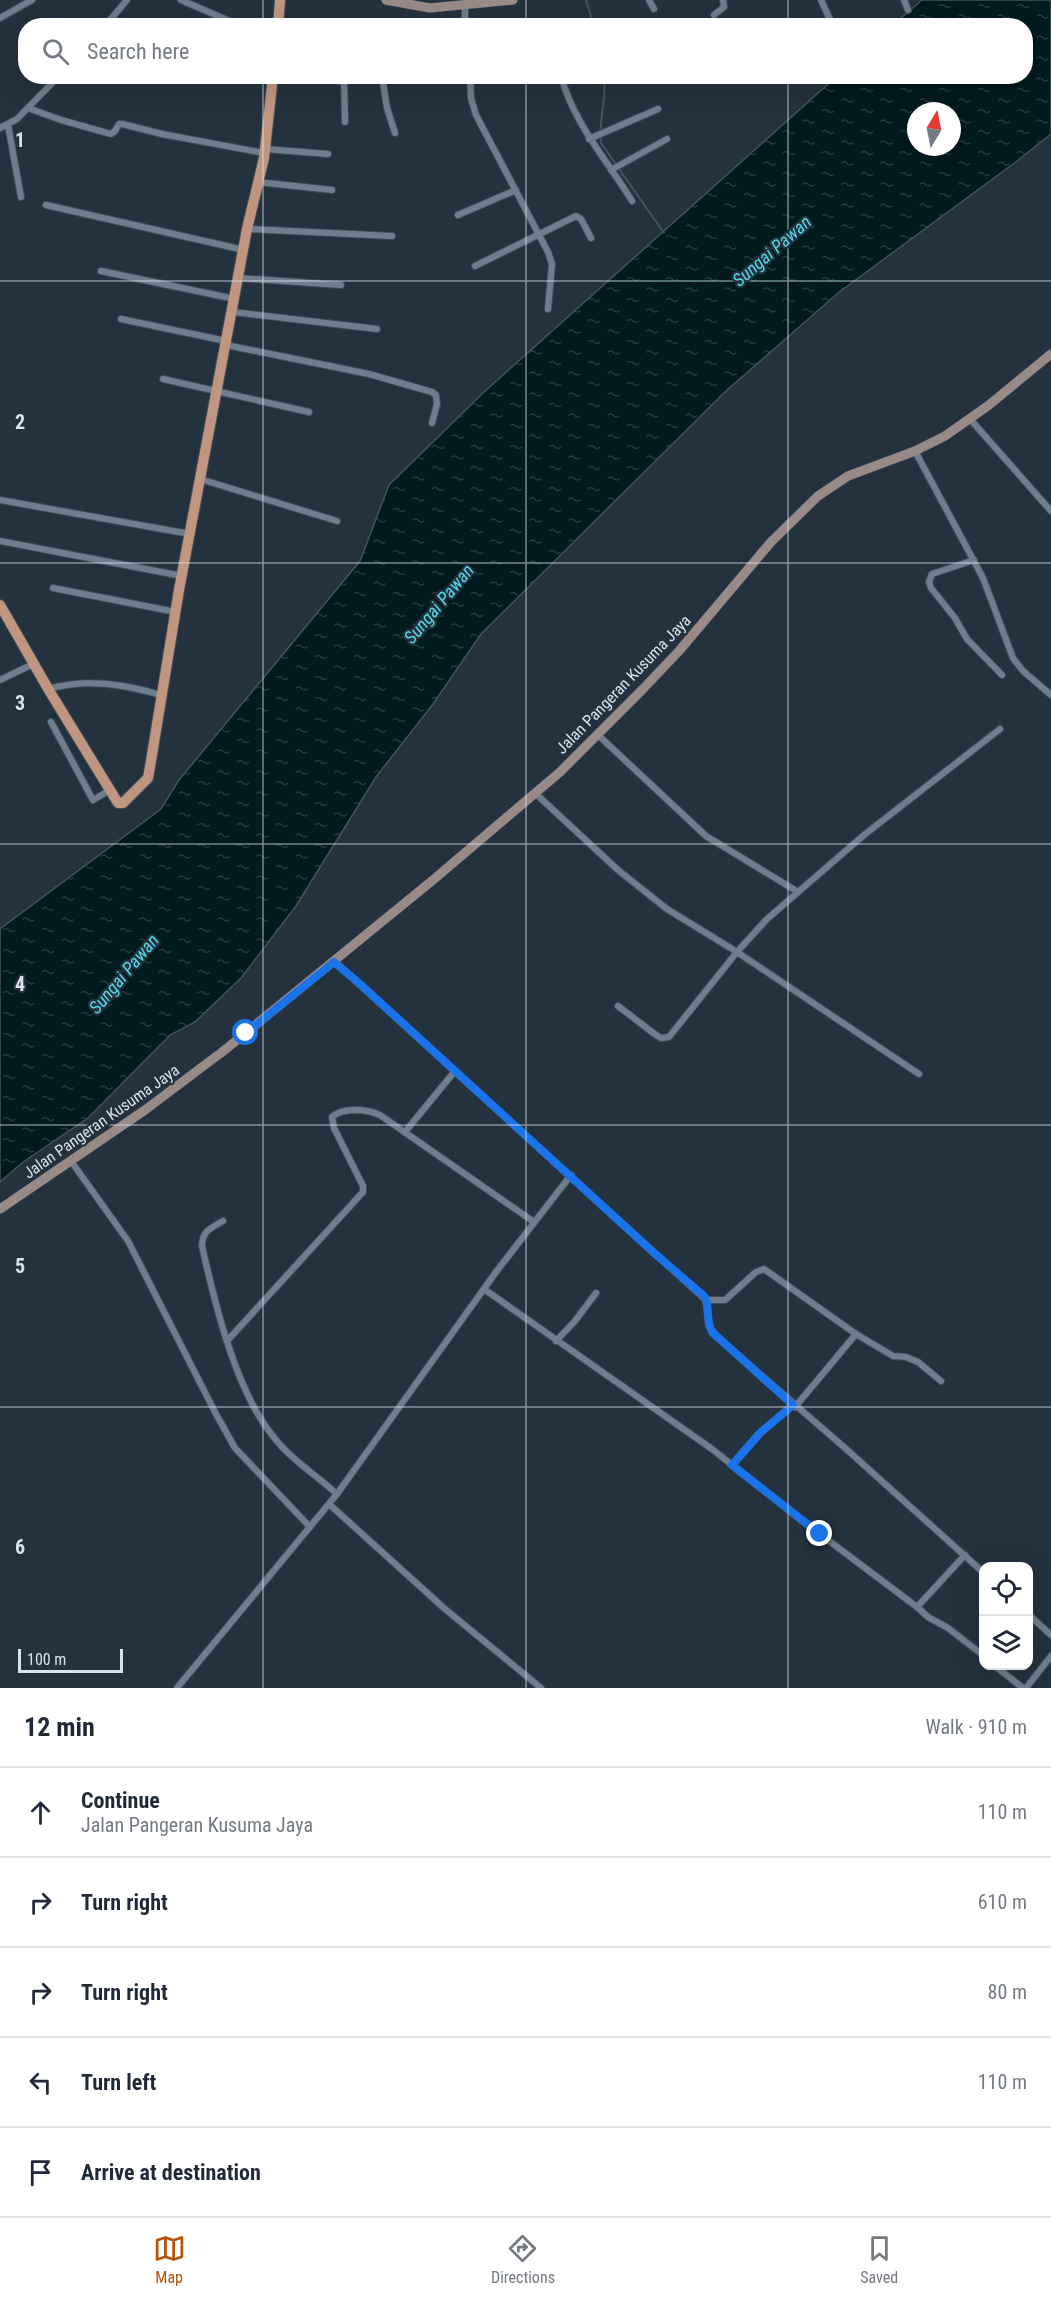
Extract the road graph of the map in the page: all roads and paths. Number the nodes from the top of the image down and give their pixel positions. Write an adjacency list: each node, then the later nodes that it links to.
1 (32, 0): 15 (street)
2 (127, 0): 16 (street)
3 (181, 0): 17 (street)
4 (280, 0): 18 (main road)
5 (386, 0): 11 (street)
6 (513, 0): 11 (street)
7 (649, 0): 12 (street)
8 (723, 0): 14 (street)
9 (821, 0): 20 (street)
10 (904, 0): 13 (street)
11 (465, 6): 19 (street)
12 (654, 9)
13 (908, 10)
14 (714, 15)
15 (0, 18)
16 (112, 18)
17 (223, 18)
18 (279, 18)
19 (465, 18)
20 (829, 18)
21 (51, 84): 27 (street)
22 (272, 84): 35 (main road)
23 (344, 84): 29 (street)
24 (382, 84): 32 (street)
25 (471, 84): 40 (street)
26 (564, 84): 33 (street)
27 (28, 108): 30 (street); 35 (street)
28 (658, 109): 33 (street)
29 (345, 122)
30 (8, 124): 31 (street); 41 (street)
31 (0, 128)
32 (395, 133)
33 (589, 139): 37 (street)
34 (667, 139): 37 (street)
35 (265, 151): 36 (street); 38 (main road)
36 (328, 154)
37 (611, 170): 42 (street)
38 (258, 182): 39 (street); 45 (main road)
39 (332, 190)
40 (516, 190): 44 (street); 46 (street)
41 (21, 197)
42 (632, 201)
43 (46, 205): 49 (street)
44 (458, 215)
45 (247, 229): 47 (street); 49 (main road)
46 (540, 235): 48 (street); 50 (street); 55 (street)
47 (392, 236)
48 (591, 238)
49 (243, 250): 52 (main road)
50 (475, 266)
51 (101, 271): 54 (street)
52 (239, 278): 53 (street); 54 (main road)
53 (341, 285)
54 (235, 299): 56 (main road)
55 (548, 309)
56 (233, 312): 58 (street); 59 (main road)
57 (121, 319): 59 (street)
58 (377, 329)
59 (227, 343): 62 (main road); 65 (street)
60 (1051, 354): 64 (street, Jalan Pangeran Kusuma Jaya)
61 (163, 379): 62 (street)
62 (216, 392): 63 (street); 67 (main road)
63 (309, 412)
64 (970, 419): 66 (street, Jalan Pangeran Kusuma Jaya); 69 (street)
65 (432, 423)
66 (915, 451): 73 (street); 86 (street, Jalan Pangeran Kusuma Jaya)
67 (200, 479): 70 (street); 71 (main road)
68 (0, 500): 71 (street)
69 (1051, 511)
70 (337, 521)
71 (191, 534): 74 (main road)
72 (0, 541): 74 (street)
73 (974, 560): 79 (street); 83 (street)
74 (182, 576): 77 (main road)
75 (53, 588): 77 (street)
76 (0, 605): 78 (main road)
77 (176, 612): 82 (main road)
78 (28, 667): 80 (street); 81 (main road)
79 (1002, 675)
80 (0, 680)
81 (48, 689): 82 (street); 87 (main road)
82 (161, 695): 87 (main road)
83 (1051, 695)
84 (51, 722): 87 (street)
85 (1000, 729): 89 (street)
86 (598, 735): 88 (street, Jalan Pangeran Kusuma Jaya); 89 (street)
87 (110, 790)
88 (536, 793): 90 (street); 91 (street, Jalan Pangeran Kusuma Jaya)
89 (798, 892): 90 (street)
90 (737, 952): 92 (street); 94 (street)
91 (334, 962): 93 (street); 96 (street, Jalan Pangeran Kusuma Jaya)
92 (618, 1006)
93 (455, 1071): 95 (street); 97 (street)
94 (919, 1074)
95 (405, 1132): 100 (street); 105 (street)
96 (71, 1161): 98 (street, Jalan Pangeran Kusuma Jaya); 112 (street)
97 (571, 1175): 100 (street); 103 (street)
98 (0, 1209)
99 (223, 1221): 105 (street)
100 (534, 1222): 101 (street)
101 (484, 1289): 106 (street); 110 (street)
102 (596, 1293): 106 (street)
103 (706, 1300): 104 (street); 108 (street)
104 (856, 1334): 107 (street); 108 (street)
105 (227, 1341): 110 (street)
106 (556, 1341): 109 (street)
107 (941, 1381)
108 (794, 1406): 109 (street); 113 (street)
109 (732, 1465): 115 (street)
110 (337, 1494): 111 (street)
111 (329, 1504): 112 (street); 122 (street)
112 (310, 1527): 121 (street)
113 (965, 1556): 114 (street); 115 (street)
114 (979, 1569)
115 (917, 1607): 118 (street)
116 (1031, 1616): 117 (street)
117 (1051, 1635)
118 (979, 1652)
119 (1051, 1656): 123 (street)
120 (1001, 1670): 123 (street)
121 (177, 1688)
122 (541, 1688)
123 (1024, 1688)

